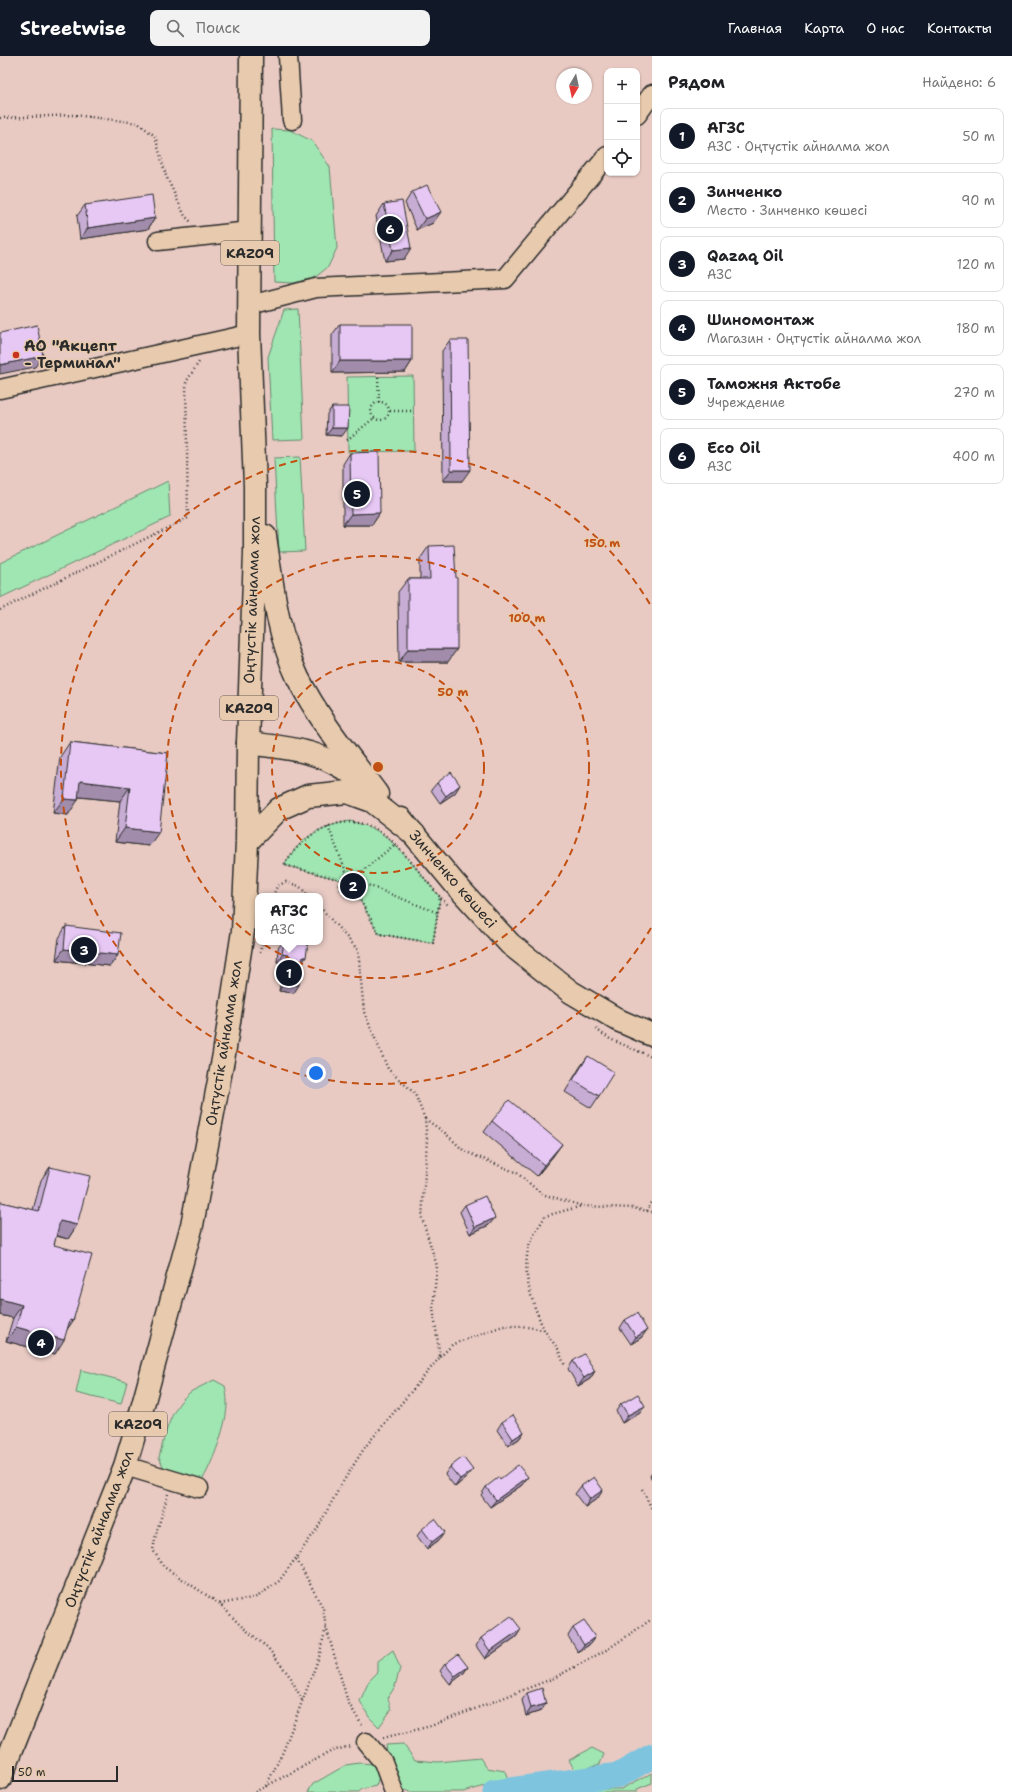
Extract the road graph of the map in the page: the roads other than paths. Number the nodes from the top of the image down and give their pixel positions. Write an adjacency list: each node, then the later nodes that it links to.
1 (251, 56): 7 (main road, Оңтүстік айналма жол / KAZ09)
2 (288, 56): 5 (street)
3 (652, 94): 4 (street)
4 (640, 111)
5 (292, 120)
6 (604, 160): 9 (street)
7 (250, 231): 8 (street); 9 (main road, Оңтүстік айналма жол / KAZ09)
8 (158, 241)
9 (250, 305): 10 (main road, Оңтүстік айналма жол / KAZ09)
10 (249, 334): 11 (street); 12 (main road, Оңтүстік айналма жол / KAZ09)
11 (0, 390)
12 (255, 486): 13 (main road, Оңтүстік айналма жол / KAZ09); 14 (main road)
13 (248, 743): 14 (main road, Зинченко көшесі); 16 (main road, Оңтүстік айналма жол / KAZ09)
14 (377, 794): 15 (main road, Зинченко көшесі)
15 (414, 834): 16 (main road); 17 (main road, Зинченко көшесі)
16 (247, 842): 18 (main road, Оңтүстік айналма жол / KAZ09)
17 (652, 1035)
18 (125, 1466): 19 (street); 21 (main road, Оңтүстік айналма жол / KAZ09)
19 (199, 1488)
20 (372, 1740): 22 (street)
21 (1, 1774)
22 (394, 1792)

